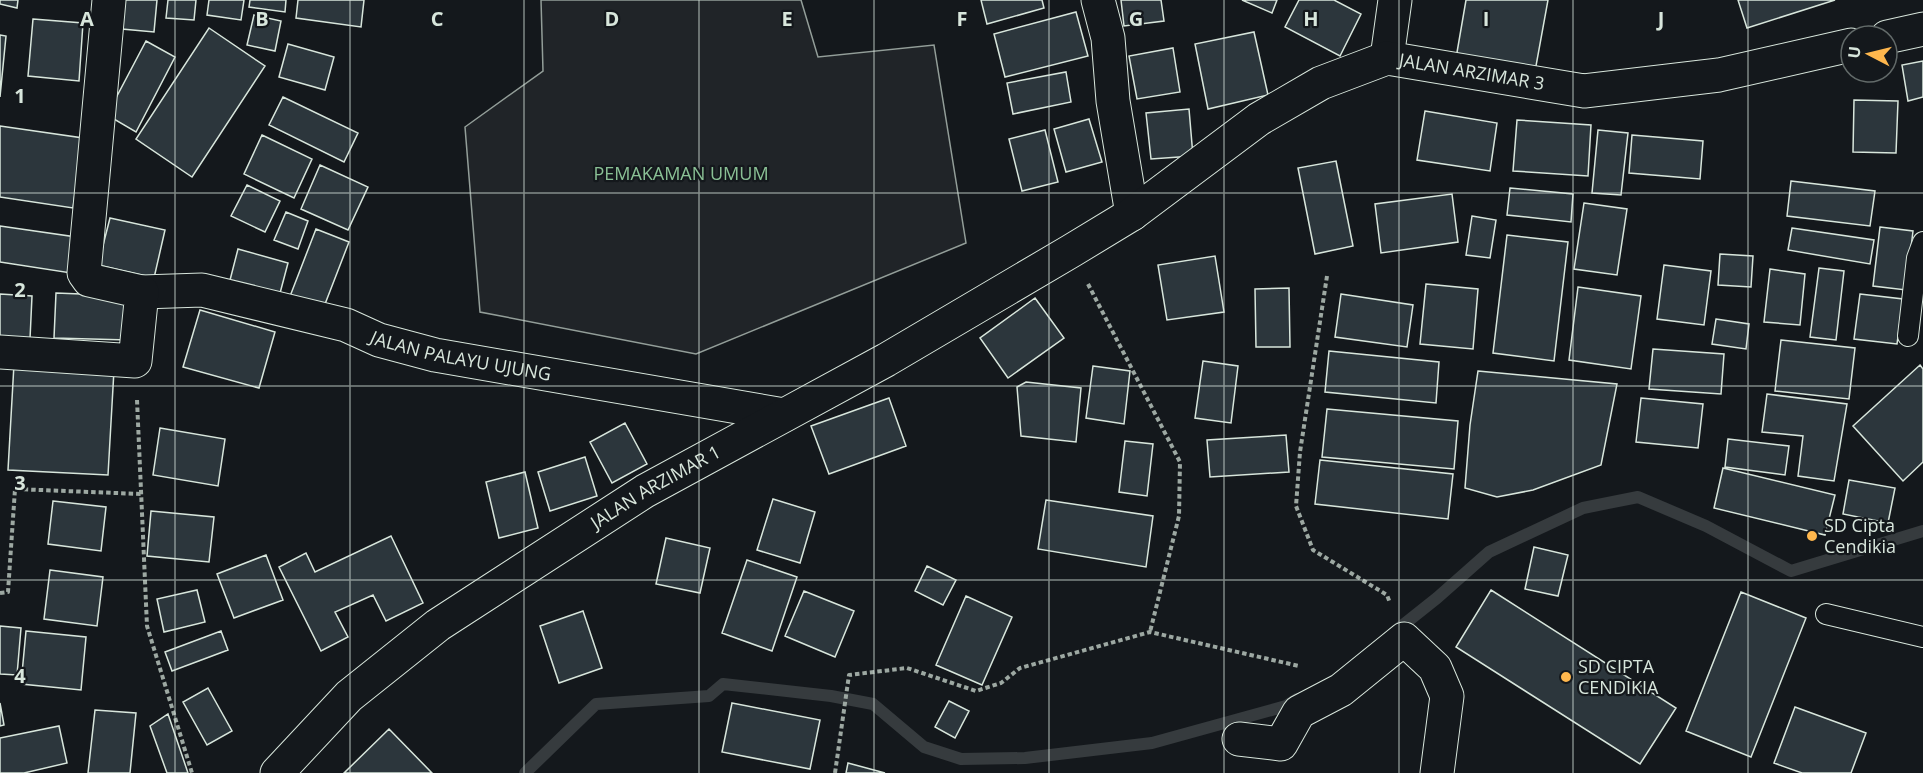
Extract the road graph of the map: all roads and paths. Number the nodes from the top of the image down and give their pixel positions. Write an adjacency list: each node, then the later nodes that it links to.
1 (109, 0): 12 (street, JALAN PALAYU UJUNG)
2 (1098, 0): 8 (street)
3 (1395, 0): 7 (street)
4 (1923, 29): 5 (street)
5 (1899, 34)
6 (1839, 48): 7 (street, JALAN ARZIMAR 3)
7 (1387, 58): 8 (street, JALAN ARZIMAR 3)
8 (1132, 214): 10 (street, JALAN ARZIMAR 3)
9 (1923, 242): 13 (lane)
10 (1071, 251): 16 (street, JALAN ARZIMAR 1); 21 (path)
11 (1327, 276): 19 (path)
12 (142, 292): 15 (street); 16 (street, JALAN PALAYU UJUNG)
13 (1908, 336)
14 (0, 352): 15 (street)
15 (135, 361): 17 (path)
16 (784, 415): 26 (street, JALAN ARZIMAR 1)
17 (141, 494): 18 (path); 25 (path)
18 (0, 593)
19 (1387, 595)
20 (1826, 614): 22 (lane)
21 (1150, 632): 23 (path); 27 (path)
22 (1923, 637)
23 (1300, 667)
24 (1239, 739): 28 (street)
25 (192, 773)
26 (277, 773)
27 (835, 773)
28 (1437, 773)

